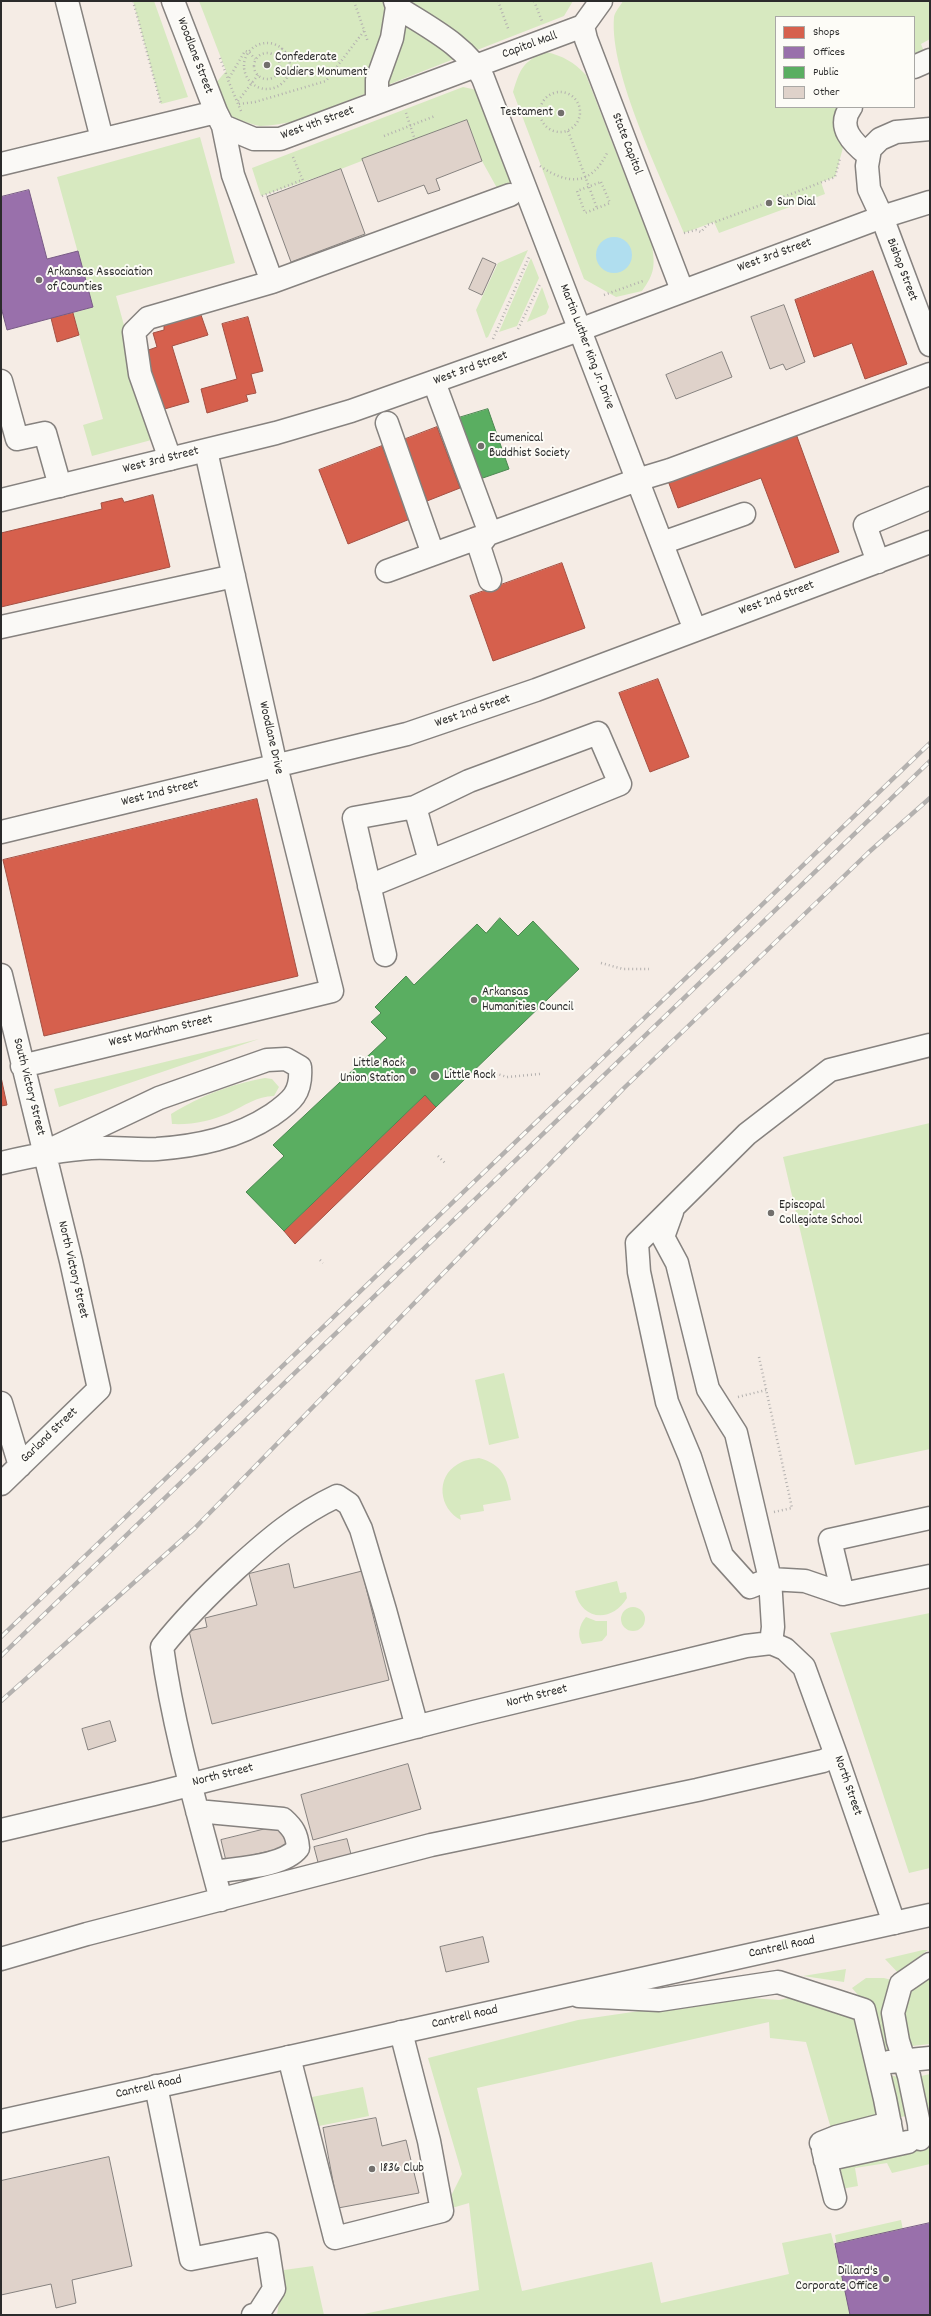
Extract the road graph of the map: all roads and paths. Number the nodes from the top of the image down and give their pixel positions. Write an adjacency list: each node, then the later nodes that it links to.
1 (67, 1): 35 (street)
2 (133, 1): 24 (path)
3 (173, 1): 29 (street, Woodlane Street)
4 (354, 1): 11 (path)
5 (498, 1): 12 (path)
6 (534, 1): 9 (path)
7 (601, 1): 10 (street)
8 (396, 4): 19 (street); 23 (street)
9 (542, 21)
10 (583, 26): 19 (street, Capitol Mall); 54 (street, State Capitol)
11 (364, 31): 14 (path); 25 (path)
12 (510, 34)
13 (283, 48): 15 (path); 16 (path); 22 (path)
14 (371, 50)
15 (248, 52): 17 (path); 22 (path); 22 (path)
16 (275, 54): 17 (path); 21 (path)
17 (255, 59): 21 (path)
18 (930, 60): 20 (street)
19 (477, 65): 23 (street, West 4th Street); 57 (street, Martin Luther King Jr. Drive)
20 (915, 67)
21 (258, 75): 22 (path)
22 (252, 84)
23 (377, 102): 29 (street, West 4th Street)
24 (161, 104)
25 (239, 104)
26 (851, 108): 33 (street)
27 (404, 109): 30 (path)
28 (435, 116): 30 (path)
29 (219, 119): 35 (street); 53 (street, Woodlane Street)
30 (410, 126): 34 (path); 36 (path)
31 (930, 129): 39 (street)
32 (568, 130): 32 (path); 42 (path)
33 (847, 133): 39 (street); 49 (path)
34 (384, 136)
35 (102, 139): 40 (street)
36 (415, 140)
37 (608, 146): 42 (path)
38 (292, 153): 44 (path)
39 (868, 155): 48 (street, Bishop Street)
40 (1, 164)
41 (540, 166): 42 (path)
42 (585, 178): 43 (path)
43 (589, 187): 47 (path); 47 (path); 47 (path)
44 (258, 189)
45 (510, 195): 53 (street)
46 (930, 202): 48 (street, West 3rd Street)
47 (597, 208)
48 (882, 217): 54 (street, West 3rd Street); 59 (street, Bishop Street)
49 (684, 233)
50 (531, 251): 58 (path)
51 (542, 280): 56 (path)
52 (643, 281): 55 (path)
53 (272, 282): 65 (street)
54 (682, 290): 57 (street, West 3rd Street)
55 (604, 295)
56 (518, 329)
57 (579, 330): 62 (street, West 3rd Street); 66 (street, Martin Luther King Jr. Drive)
58 (493, 339)
59 (930, 345)
60 (930, 374): 66 (street)
61 (1, 381): 67 (street)
62 (434, 382): 64 (street, West 3rd Street); 71 (street)
63 (387, 423): 74 (street)
64 (206, 451): 65 (street, West 3rd Street); 77 (street, Woodlane Drive)
65 (170, 459): 67 (street, West 3rd Street)
66 (637, 480): 71 (street); 73 (street, Martin Luther King Jr. Drive)
67 (60, 486): 69 (street, West 3rd Street)
68 (930, 498): 75 (street)
69 (1, 500)
70 (744, 514): 73 (street)
71 (488, 534): 74 (street); 78 (street)
72 (930, 542): 75 (street, West 2nd Street)
73 (662, 543): 80 (street, Martin Luther King Jr. Drive)
74 (433, 554): 76 (street)
75 (878, 562): 80 (street, West 2nd Street)
76 (387, 571)
77 (234, 576): 79 (street); 81 (street, Woodlane Drive)
78 (490, 580)
79 (1, 627)
80 (695, 630): 81 (street, West 2nd Street)
81 (276, 766): 83 (street, West 2nd Street); 90 (street, Woodlane Drive)
82 (415, 807): 84 (street); 84 (street); 85 (street)
83 (1, 832)
84 (430, 861): 85 (street)
85 (369, 886): 86 (street)
86 (385, 955)
87 (601, 963): 88 (path)
88 (649, 968)
89 (1, 975): 92 (street, South Victory Street)
90 (300, 999): 92 (street, West Markham Street)
91 (930, 1045): 99 (street)
92 (22, 1066): 95 (street, South Victory Street)
93 (488, 1071): 94 (path)
94 (540, 1074)
95 (44, 1153): 95 (street); 97 (street); 103 (street, North Victory Street)
96 (438, 1156): 98 (path)
97 (1, 1163)
98 (446, 1164)
99 (673, 1209): 112 (street); 112 (street)
100 (320, 1260): 101 (path)
101 (323, 1263)
102 (759, 1358): 104 (path)
103 (99, 1389): 107 (street, Garland Street)
104 (766, 1390): 105 (path); 109 (path)
105 (733, 1398)
106 (1, 1403): 107 (street)
107 (20, 1466): 108 (street, Garland Street)
108 (1, 1484)
109 (773, 1512)
110 (930, 1518): 113 (street)
111 (930, 1576): 113 (street)
112 (770, 1579): 113 (street); 114 (street)
113 (843, 1594)
114 (771, 1643): 115 (street, North Street); 116 (street, North Street)
115 (417, 1727): 117 (street, North Street); 117 (street)
116 (836, 1755): 121 (street); 123 (street, North Street)
117 (189, 1785): 118 (street); 119 (street, North Street)
118 (197, 1811): 120 (street); 120 (street)
119 (1, 1830)
120 (214, 1872): 121 (street)
121 (221, 1900): 124 (street)
122 (930, 1915): 123 (street, Cantrell Road)
123 (894, 1923): 126 (street, Cantrell Road)
124 (1, 1959)
125 (930, 1964): 130 (street)
126 (566, 1995): 127 (street, Cantrell Road); 131 (street)
127 (401, 2032): 128 (street, Cantrell Road); 128 (street)
128 (289, 2057): 132 (street, Cantrell Road)
129 (930, 2058): 130 (street)
130 (904, 2060): 131 (street); 135 (street)
131 (878, 2064): 134 (street)
132 (156, 2086): 133 (street, Cantrell Road); 139 (street)
133 (1, 2121)
134 (890, 2123): 136 (street); 137 (street)
135 (925, 2127): 136 (street)
136 (894, 2145): 137 (street)
137 (823, 2151): 138 (street)
138 (835, 2198)
139 (253, 2315)

